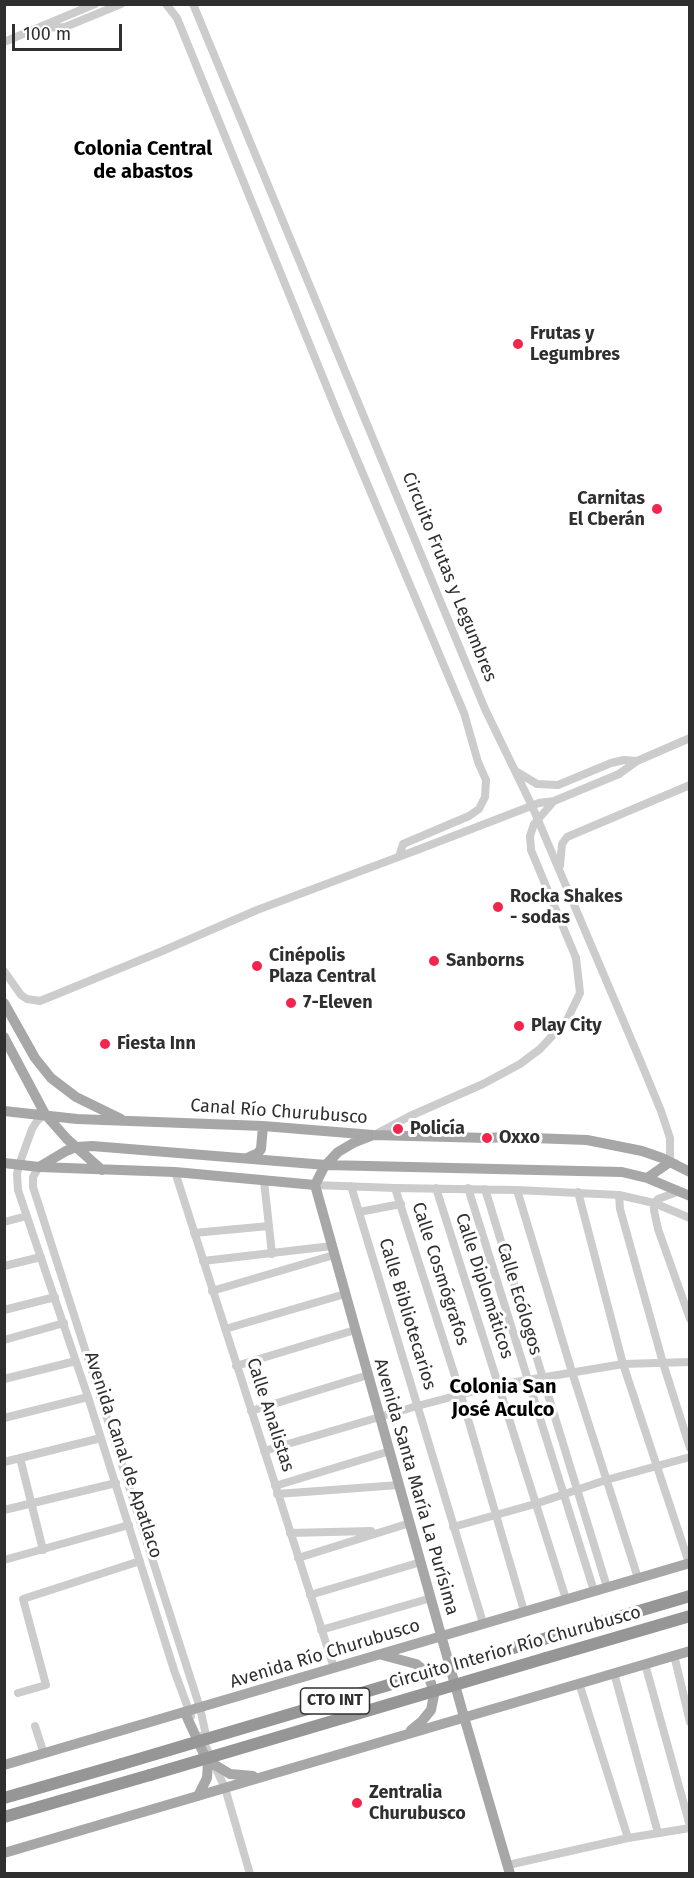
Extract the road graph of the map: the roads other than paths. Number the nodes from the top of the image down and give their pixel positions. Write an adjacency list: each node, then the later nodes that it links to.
1 (95, 4): 5 (street)
2 (121, 4): 5 (street)
3 (166, 4): 12 (street)
4 (193, 4): 9 (street, Circuito Frutas y Legumbres)
5 (37, 28): 6 (street)
6 (4, 42)
7 (690, 738): 8 (street)
8 (637, 761): 9 (street); 11 (street, bridge)
9 (517, 772): 13 (street, Circuito Frutas y Legumbres)
10 (690, 785): 13 (street)
11 (554, 801): 12 (street, bridge); 21 (street, bridge)
12 (399, 857): 14 (street)
13 (560, 870): 24 (street, Circuito Frutas y Legumbres)
14 (4, 971)
15 (4, 1003): 19 (main road)
16 (4, 1037): 18 (main road)
17 (4, 1111): 18 (main road, Canal Río Churubusco)
18 (45, 1114): 19 (main road, Canal Río Churubusco); 22 (main road); 26 (street)
19 (127, 1122): 20 (main road, Canal Río Churubusco)
20 (263, 1126): 21 (main road, Canal Río Churubusco); 23 (main road)
21 (373, 1135): 24 (main road, Canal Río Churubusco); 27 (main road)
22 (76, 1147): 23 (main road); 28 (main road); 30 (main road)
23 (244, 1158): 27 (main road)
24 (670, 1162): 29 (street); 32 (main road, Canal Río Churubusco); 33 (main road)
25 (4, 1163): 26 (main road)
26 (19, 1165): 28 (main road); 48 (street, Avenida Canal de Apatlaco)
27 (326, 1165): 33 (main road); 35 (main road)
28 (39, 1167): 30 (main road); 58 (street, Avenida Canal de Apatlaco)
29 (690, 1167)
30 (102, 1170): 31 (main road)
31 (175, 1172): 34 (main road); 52 (street, Calle Analistas)
32 (690, 1172)
33 (647, 1178): 43 (main road)
34 (264, 1181): 35 (main road); 51 (street)
35 (315, 1185): 36 (street); 53 (main road, Avenida Santa María La Purísima)
36 (351, 1186): 37 (street); 47 (street, Calle Bibliotecarios)
37 (395, 1188): 38 (street); 46 (street, Calle Cosmógrafos)
38 (436, 1188): 39 (street); 79 (street, Calle Diplomáticos)
39 (468, 1188): 40 (street); 78 (street, Calle Ecólogos)
40 (485, 1189): 41 (street); 76 (street)
41 (517, 1190): 42 (street); 74 (street)
42 (578, 1192): 44 (street); 72 (street)
43 (686, 1194): 45 (street)
44 (619, 1195): 45 (street); 71 (street)
45 (654, 1203): 49 (street); 64 (street)
46 (400, 1204): 47 (street); 80 (street, Calle Cosmógrafos)
47 (359, 1212): 82 (street, Calle Bibliotecarios)
48 (27, 1216): 50 (street); 55 (street, Avenida Canal de Apatlaco)
49 (690, 1218)
50 (4, 1222)
51 (269, 1226): 52 (street); 54 (street)
52 (194, 1233): 56 (street, Calle Analistas)
53 (333, 1251): 54 (street); 60 (street); 61 (main road, Avenida Santa María La Purísima)
54 (272, 1254): 56 (street)
55 (42, 1257): 57 (street); 59 (street, Avenida Canal de Apatlaco)
56 (203, 1261): 60 (street, Calle Analistas)
57 (4, 1266)
58 (61, 1274): 59 (street); 135 (street, Avenida Canal de Apatlaco)
59 (48, 1277): 62 (street, Avenida Canal de Apatlaco)
60 (212, 1291): 66 (street, Calle Analistas)
61 (345, 1294): 66 (street); 67 (main road, Avenida Santa María La Purísima)
62 (55, 1297): 63 (street); 65 (street, Avenida Canal de Apatlaco)
63 (4, 1310)
64 (690, 1318)
65 (64, 1323): 68 (street); 69 (street, Avenida Canal de Apatlaco)
66 (225, 1329): 73 (street, Calle Analistas)
67 (355, 1330): 73 (street); 75 (main road, Avenida Santa María La Purísima)
68 (4, 1340)
69 (76, 1361): 77 (street); 81 (street, Avenida Canal de Apatlaco)
70 (690, 1362): 71 (street)
71 (663, 1363): 72 (street); 87 (street)
72 (623, 1365): 74 (street); 93 (street)
73 (236, 1366): 83 (street, Calle Analistas)
74 (572, 1372): 76 (street); 94 (street)
75 (368, 1375): 83 (street); 84 (main road, Avenida Santa María La Purísima)
76 (543, 1377): 78 (street); 97 (street)
77 (4, 1379)
78 (527, 1379): 79 (street); 99 (street, Calle Ecólogos)
79 (498, 1385): 80 (street); 101 (street, Calle Diplomáticos)
80 (461, 1395): 82 (street); 103 (street, Calle Cosmógrafos)
81 (88, 1397): 85 (street); 86 (street, Avenida Canal de Apatlaco)
82 (417, 1406): 84 (street); 106 (street, Calle Bibliotecarios)
83 (251, 1411): 88 (street, Calle Analistas)
84 (380, 1417): 88 (street); 89 (main road, Avenida Santa María La Purísima)
85 (4, 1418)
86 (101, 1438): 91 (street); 95 (street, Avenida Canal de Apatlaco)
87 (690, 1448)
88 (264, 1451): 98 (street, Calle Analistas)
89 (390, 1451): 96 (main road, Avenida Santa María La Purísima); 98 (street)
90 (690, 1457): 93 (street)
91 (20, 1458): 92 (street); 100 (street)
92 (4, 1462)
93 (657, 1466): 94 (street); 114 (street)
94 (606, 1480): 97 (street); 115 (street)
95 (116, 1483): 100 (street); 105 (street, Avenida Canal de Apatlaco)
96 (399, 1485): 98 (street); 104 (main road, Avenida Santa María La Purísima)
97 (577, 1489): 99 (street); 116 (street)
98 (276, 1490): 108 (street, Calle Analistas)
99 (563, 1494): 101 (street); 117 (street, Calle Ecólogos)
100 (32, 1503): 102 (street); 109 (street)
101 (535, 1504): 103 (street); 121 (street, Calle Diplomáticos)
102 (4, 1510)
103 (496, 1515): 106 (street); 122 (street, Calle Cosmógrafos)
104 (410, 1523): 107 (street); 113 (main road, Avenida Santa María La Purísima)
105 (129, 1525): 109 (street); 112 (street, Avenida Canal de Apatlaco)
106 (453, 1527): 124 (street, Calle Bibliotecarios)
107 (381, 1531): 108 (street); 110 (street)
108 (290, 1533): 110 (street, Calle Analistas)
109 (43, 1550): 111 (street)
110 (298, 1558): 118 (street, Calle Analistas)
111 (4, 1560)
112 (140, 1561): 134 (street); 135 (street, Avenida Canal de Apatlaco)
113 (421, 1562): 118 (street); 120 (main road, Avenida Santa María La Purísima)
114 (689, 1563): 115 (main road, Avenida Río Churubusco / CTO INT)
115 (638, 1578): 116 (main road, Avenida Río Churubusco / CTO INT)
116 (607, 1587): 117 (main road, Avenida Río Churubusco / CTO INT)
117 (594, 1591): 121 (main road, Avenida Río Churubusco / CTO INT)
118 (310, 1595): 125 (street, Calle Analistas)
119 (690, 1596): 146 (highway, Circuito Interior Río Churubusco / CTO INT, bridge)
120 (431, 1598): 125 (street); 126 (main road, Avenida Santa María La Purísima)
121 (566, 1599): 122 (main road, Avenida Río Churubusco / CTO INT)
122 (524, 1611): 124 (main road, Avenida Río Churubusco / CTO INT)
123 (690, 1616): 147 (highway, Circuito Interior Río Churubusco / CTO INT, bridge)
124 (483, 1623): 126 (main road, Avenida Río Churubusco / CTO INT)
125 (321, 1630): 131 (street, Calle Analistas)
126 (441, 1636): 128 (main road, Avenida Río Churubusco / CTO INT); 136 (main road, Avenida Santa María La Purísima)
127 (690, 1651): 129 (main road)
128 (381, 1654): 131 (main road, Avenida Río Churubusco / CTO INT); 139 (main road)
129 (674, 1655): 130 (main road); 137 (street)
130 (645, 1664): 132 (main road); 148 (street)
131 (334, 1668): 135 (main road, Avenida Río Churubusco / CTO INT)
132 (614, 1673): 133 (main road); 149 (street)
133 (579, 1683): 136 (main road); 150 (street)
134 (18, 1693)
135 (191, 1711): 140 (main road, Avenida Río Churubusco / CTO INT); 142 (street, Avenida Canal de Apatlaco); 145 (main road)
136 (464, 1717): 139 (main road); 152 (main road, Avenida Santa María La Purísima)
137 (690, 1722)
138 (35, 1725): 140 (street)
139 (406, 1734): 143 (main road)
140 (44, 1754): 141 (main road, Avenida Río Churubusco / CTO INT)
141 (4, 1765)
142 (215, 1765): 143 (main road); 144 (street, Avenida Canal de Apatlaco)
143 (267, 1776): 144 (main road)
144 (225, 1788): 145 (main road); 153 (street, Avenida Canal de Apatlaco)
145 (198, 1796): 151 (main road)
146 (4, 1798)
147 (4, 1817)
148 (690, 1827): 149 (street)
149 (658, 1833): 150 (street)
150 (628, 1838): 152 (street)
151 (4, 1853)
152 (509, 1869)
153 (250, 1874)

